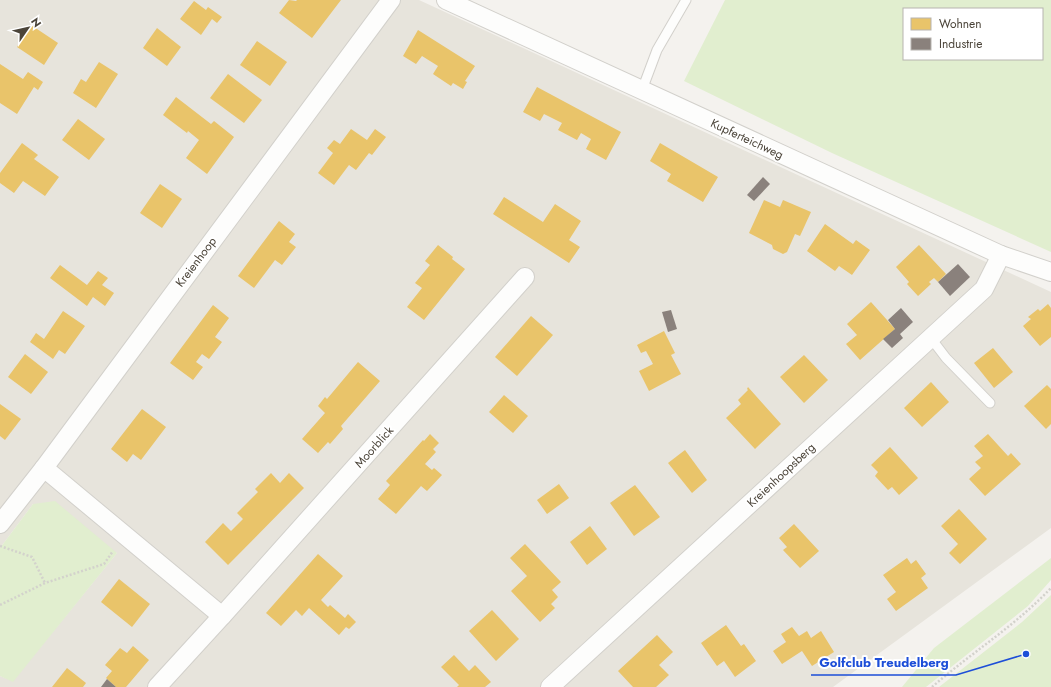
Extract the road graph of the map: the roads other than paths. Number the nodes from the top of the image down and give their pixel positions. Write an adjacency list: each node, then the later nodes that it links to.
1 (391, 0): 10 (street, Kreienhoop)
2 (446, 0): 4 (street, Kupferteichweg)
3 (686, 0): 4 (lane)
4 (642, 90): 5 (street, Kupferteichweg)
5 (1000, 255): 6 (street, Kupferteichweg); 8 (street, Kreienhoopsberg)
6 (1051, 272)
7 (525, 277): 12 (street, Moorblick)
8 (930, 337): 9 (lane); 14 (street, Kreienhoopsberg)
9 (990, 403)
10 (44, 468): 11 (street, Kreienhoop); 12 (street)
11 (0, 524)
12 (222, 616): 13 (street, Moorblick)
13 (157, 687)
14 (550, 687)

